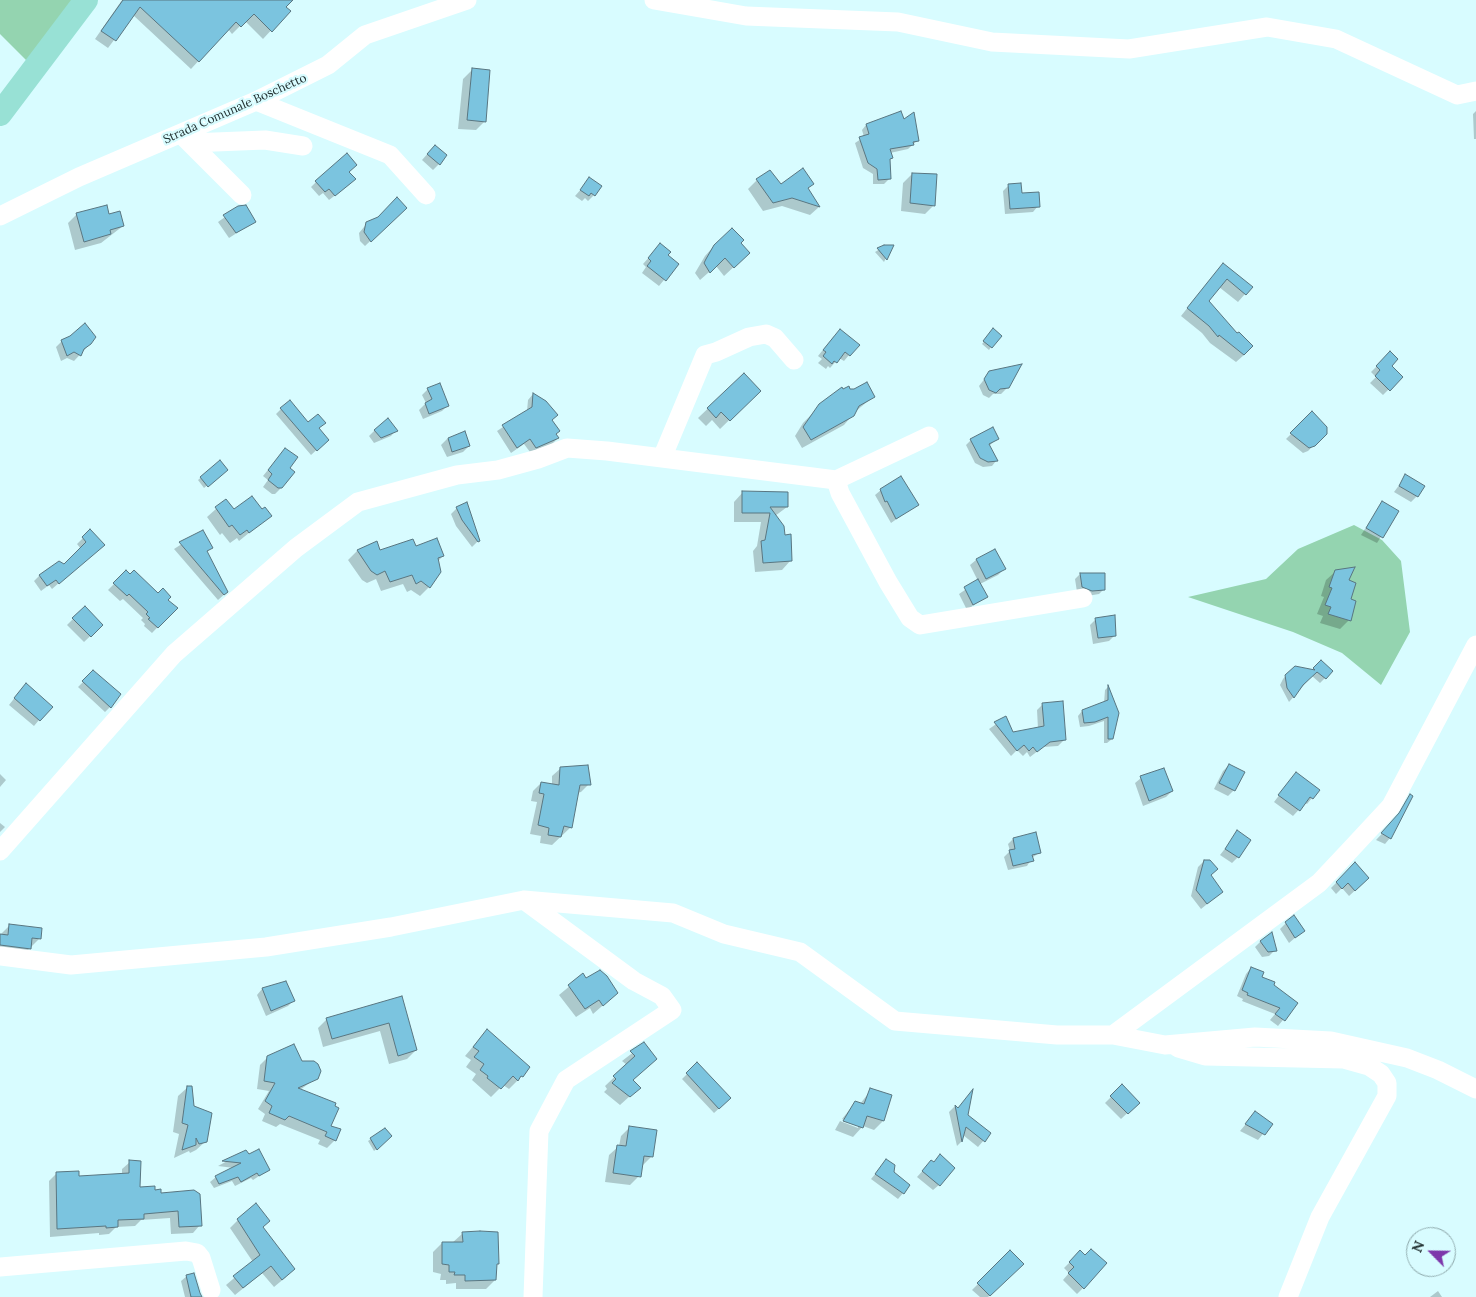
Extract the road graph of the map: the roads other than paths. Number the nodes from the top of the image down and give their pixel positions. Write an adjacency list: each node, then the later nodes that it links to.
1 (86, 0): 6 (main road)
2 (467, 0): 5 (street, Strada Comunale Boschetto)
3 (654, 0): 4 (street)
4 (1476, 91)
5 (256, 102): 7 (street, Strada Comunale Boschetto); 10 (street)
6 (0, 114)
7 (186, 138): 8 (street); 9 (street); 11 (street, Strada Comunale Boschetto)
8 (303, 146)
9 (242, 195)
10 (426, 195)
11 (0, 216)
12 (794, 360): 14 (street)
13 (929, 436): 15 (street)
14 (662, 458): 15 (street); 18 (street)
15 (836, 480): 16 (street)
16 (1083, 598)
17 (1476, 645): 21 (street)
18 (0, 850)
19 (524, 900): 20 (street); 21 (street); 26 (street)
20 (0, 956)
21 (1113, 1035): 22 (street)
22 (1165, 1044): 23 (street); 27 (street)
23 (1476, 1089)
24 (0, 1267): 25 (street)
25 (210, 1290)
26 (533, 1297)
27 (1288, 1297)

